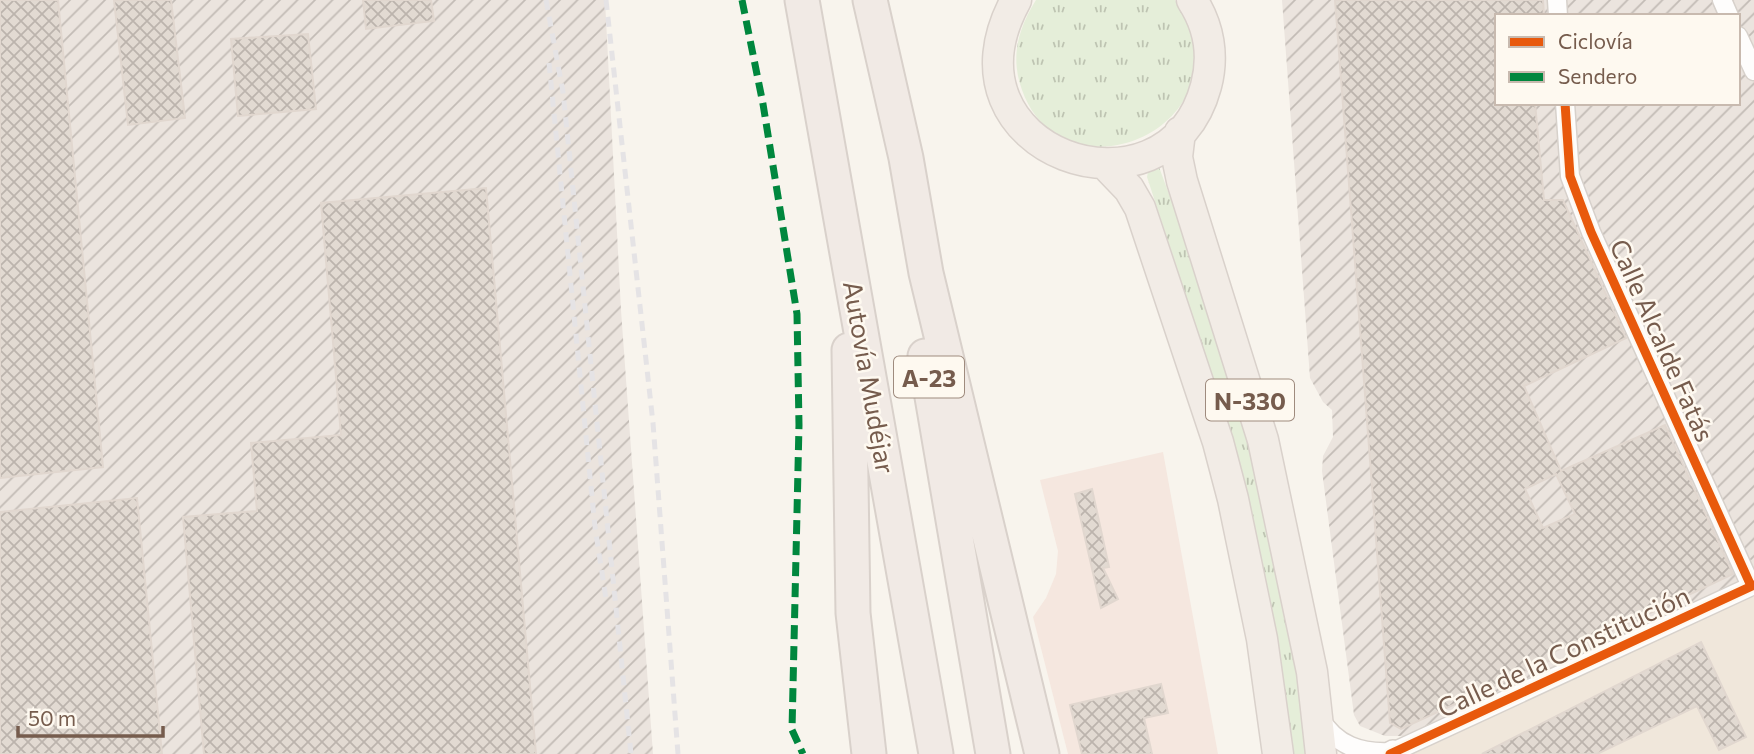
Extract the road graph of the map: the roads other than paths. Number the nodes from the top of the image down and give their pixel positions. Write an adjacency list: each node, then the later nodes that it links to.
1 (802, 0): 10 (highway, Autovía Mudéjar / A-23)
2 (869, 0): 16 (highway, A-23); 17 (highway)
3 (1016, 0): 9 (highway, N-330)
4 (1198, 4): 8 (highway, N-330)
5 (1740, 40): 6 (street)
6 (1754, 71)
7 (1565, 105): 11 (street, Calle Alcalde Fatás)
8 (1181, 132): 9 (highway, N-330); 12 (highway, N-330)
9 (1105, 164): 18 (highway, N-330)
10 (843, 219): 14 (highway); 15 (highway, Autovía Mudéjar / A-23)
11 (1753, 585): 13 (street, Calle de la Constitución)
12 (1316, 711): 13 (street, Calle de la Constitución); 19 (highway, N-330)
13 (1392, 753)
14 (869, 754)
15 (936, 754)
16 (993, 754)
17 (1042, 754)
18 (1279, 754)
19 (1321, 754)

